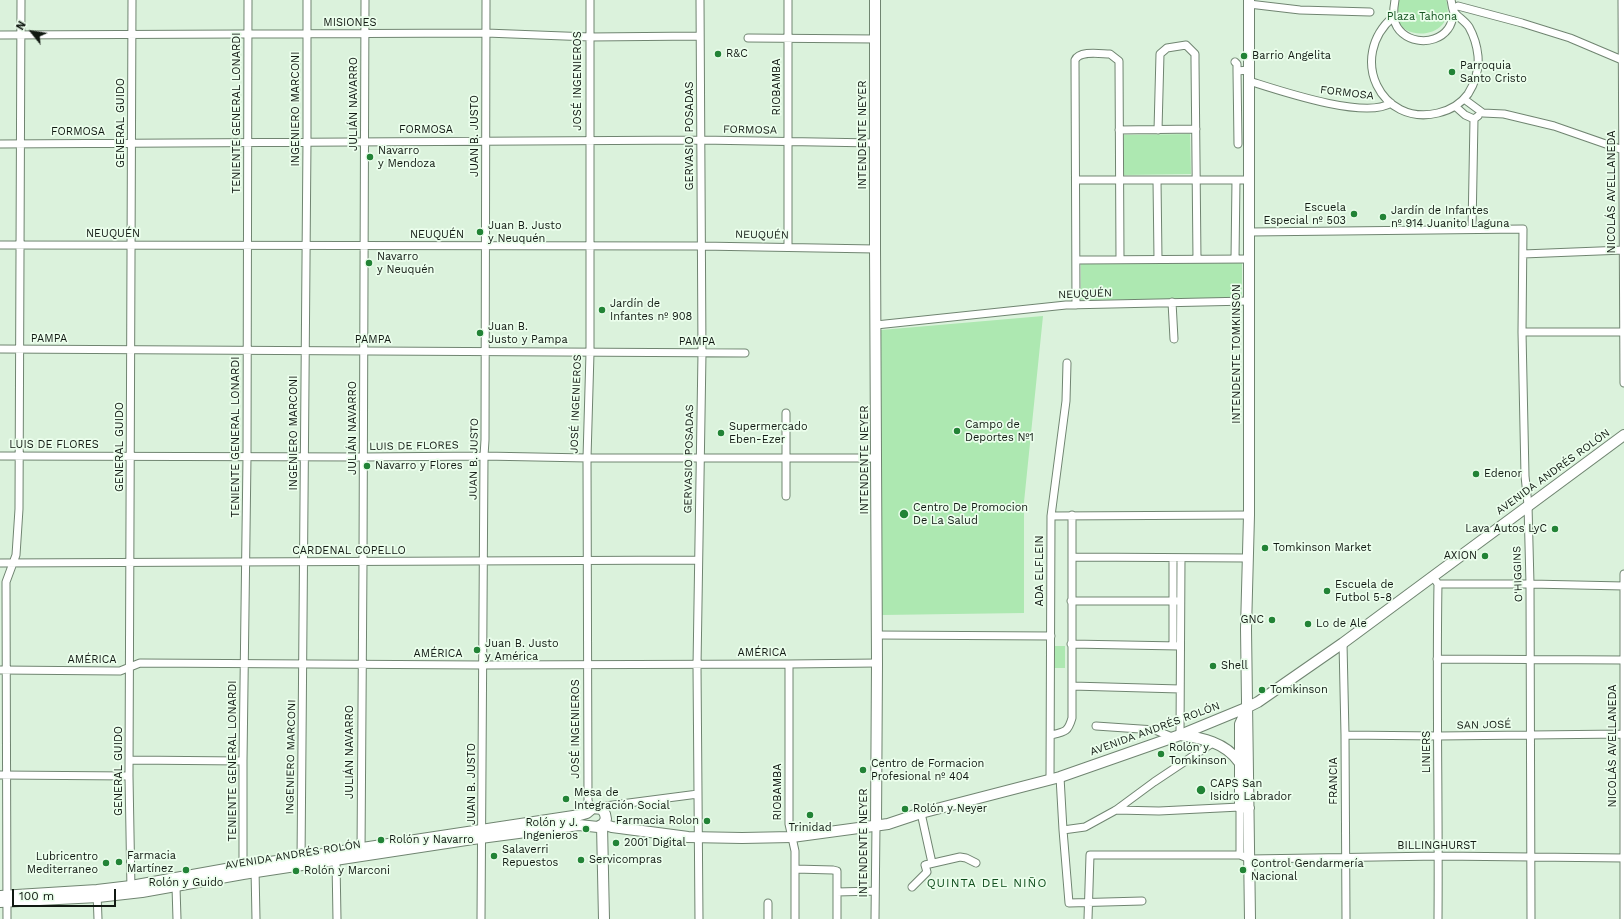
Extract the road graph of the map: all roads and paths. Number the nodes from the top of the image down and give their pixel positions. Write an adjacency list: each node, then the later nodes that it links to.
1 (21, 0): 23 (street)
2 (132, 0): 24 (street, GENERAL GUIDO)
3 (248, 0): 19 (street, TENIENTE GENERAL LONARDI)
4 (307, 0): 20 (street, INGENIERO MARCONI)
5 (365, 0): 21 (street, JULIÁN NAVARRO)
6 (486, 0): 18 (street, JUAN B. JUSTO)
7 (590, 0): 26 (street, JOSÉ INGENIEROS)
8 (700, 0): 25 (street, GERVASIO POSADAS)
9 (788, 0): 28 (street, RIOBAMBA)
10 (876, 0): 29 (main road, INTENDENTE NEYER)
11 (1395, 0): 17 (street)
12 (1451, 0): 15 (street)
13 (1622, 0): 30 (street, NICOLÁS AVELLANEDA)
14 (1249, 2): 16 (street); 32 (main road, INTENDENTE TOMKINSON)
15 (1456, 9): 17 (street); 30 (street); 35 (street)
16 (1370, 12)
17 (1393, 17): 36 (street)
18 (486, 33): 21 (street, MISIONES); 26 (street, MISIONES); 47 (street, JUAN B. JUSTO)
19 (248, 34): 20 (street, MISIONES); 24 (street, MISIONES); 48 (street, TENIENTE GENERAL LONARDI)
20 (307, 34): 21 (street, MISIONES); 46 (street, INGENIERO MARCONI)
21 (365, 34): 49 (street, JULIÁN NAVARRO)
22 (0, 35): 23 (street, MISIONES)
23 (20, 35): 24 (street, MISIONES); 52 (street)
24 (132, 35): 53 (street, GENERAL GUIDO)
25 (700, 36): 26 (street, MISIONES); 45 (street, GERVASIO POSADAS)
26 (590, 37): 44 (street, JOSÉ INGENIEROS)
27 (748, 38): 28 (street)
28 (788, 38): 29 (street); 50 (street, RIOBAMBA)
29 (876, 39): 51 (main road, INTENDENTE NEYER)
30 (1622, 60): 39 (street, NICOLÁS AVELLANEDA)
31 (1235, 62): 33 (street)
32 (1249, 70): 33 (street); 34 (main road, INTENDENTE TOMKINSON)
33 (1238, 71): 55 (street)
34 (1249, 81): 36 (street, FORMOSA); 62 (main road, INTENDENTE TOMKINSON)
35 (1464, 99): 37 (street); 38 (street)
36 (1390, 103): 37 (street)
37 (1456, 107): 40 (street)
38 (1483, 113): 40 (street); 56 (street)
39 (1623, 116): 56 (street, NICOLÁS AVELLANEDA)
40 (1474, 119): 63 (street)
41 (1196, 129): 43 (street); 43 (street); 60 (street)
42 (1119, 130): 43 (street); 57 (street); 58 (street)
43 (1158, 130)
44 (590, 140): 45 (street, FORMOSA); 47 (street, FORMOSA); 72 (street, JOSÉ INGENIEROS)
45 (701, 140): 50 (street, FORMOSA); 73 (street, GERVASIO POSADAS)
46 (307, 141): 48 (street, FORMOSA); 49 (street, FORMOSA); 69 (street, INGENIERO MARCONI)
47 (486, 141): 49 (street, FORMOSA); 71 (street, JUAN B. JUSTO)
48 (248, 142): 53 (street, FORMOSA); 68 (street, TENIENTE GENERAL LONARDI)
49 (365, 142): 70 (street, JULIÁN NAVARRO)
50 (788, 142): 51 (street, FORMOSA); 74 (street, RIOBAMBA)
51 (875, 142): 75 (main road, INTENDENTE NEYER)
52 (20, 143): 53 (street, FORMOSA); 54 (street, FORMOSA); 66 (street)
53 (131, 143): 67 (street, GENERAL GUIDO)
54 (0, 144)
55 (1238, 144)
56 (1622, 150): 76 (street, NICOLÁS AVELLANEDA)
57 (1076, 180): 58 (street); 83 (street)
58 (1119, 180): 59 (street); 78 (street)
59 (1157, 180): 60 (street); 79 (street)
60 (1196, 180): 61 (street); 80 (street)
61 (1236, 180): 62 (street); 81 (street)
62 (1249, 180): 64 (main road, INTENDENTE TOMKINSON)
63 (1472, 229): 64 (street); 77 (street, O'HIGGINS)
64 (1250, 232): 82 (main road, INTENDENTE TOMKINSON)
65 (0, 245): 66 (street, NEUQUÉN)
66 (20, 245): 67 (street, NEUQUÉN); 92 (street)
67 (131, 245): 68 (street, NEUQUÉN); 93 (street, GENERAL GUIDO)
68 (248, 246): 69 (street, NEUQUÉN); 94 (street, TENIENTE GENERAL LONARDI)
69 (306, 246): 70 (street, NEUQUÉN); 95 (street, INGENIERO MARCONI)
70 (364, 246): 71 (street, NEUQUÉN); 96 (street, JULIÁN NAVARRO)
71 (485, 246): 72 (street, NEUQUÉN); 97 (street, JUAN B. JUSTO)
72 (590, 246): 73 (street, NEUQUÉN); 98 (street, JOSÉ INGENIEROS)
73 (701, 246): 74 (street, NEUQUÉN); 99 (street, GERVASIO POSADAS)
74 (788, 247): 75 (street, NEUQUÉN)
75 (875, 249): 87 (main road, INTENDENTE NEYER)
76 (1623, 250): 77 (street); 89 (street, NICOLÁS AVELLANEDA)
77 (1523, 254): 88 (street, O'HIGGINS)
78 (1120, 259): 79 (street); 83 (street)
79 (1158, 259): 80 (street)
80 (1197, 259): 81 (street)
81 (1235, 259): 82 (street)
82 (1250, 259): 84 (main road, INTENDENTE TOMKINSON)
83 (1076, 260): 86 (street)
84 (1249, 301): 85 (street, NEUQUÉN); 119 (main road, INTENDENTE TOMKINSON)
85 (1172, 302): 86 (street, NEUQUÉN); 90 (street)
86 (1076, 305): 87 (street, NEUQUÉN)
87 (876, 325): 115 (main road, INTENDENTE NEYER)
88 (1522, 332): 89 (street); 117 (street, O'HIGGINS)
89 (1623, 332): 102 (street, NICOLÁS AVELLANEDA)
90 (1174, 339)
91 (0, 349): 92 (street, PAMPA)
92 (19, 350): 93 (street, PAMPA); 106 (street)
93 (131, 350): 94 (street, PAMPA); 107 (street, GENERAL GUIDO)
94 (247, 351): 95 (street, PAMPA); 109 (street, TENIENTE GENERAL LONARDI)
95 (305, 351): 96 (street, PAMPA); 110 (street, INGENIERO MARCONI)
96 (364, 351): 97 (street, PAMPA); 111 (street, JULIÁN NAVARRO)
97 (485, 352): 98 (street, PAMPA); 108 (street, JUAN B. JUSTO)
98 (590, 352): 99 (street, PAMPA); 112 (street, JOSÉ INGENIEROS)
99 (702, 353): 100 (street, PAMPA); 113 (street, GERVASIO POSADAS)
100 (745, 353)
101 (1067, 363): 120 (street, ADA ELFLEIN)
102 (1624, 383)
103 (786, 413): 114 (street)
104 (1624, 435): 117 (main road, AVENIDA ANDRÉS ROLÓN)
105 (0, 456): 106 (street, LUIS DE FLORES)
106 (19, 456): 107 (street, LUIS DE FLORES); 132 (street)
107 (130, 456): 109 (street, LUIS DE FLORES); 131 (street, GENERAL GUIDO)
108 (484, 456): 111 (street, LUIS DE FLORES); 112 (street, LUIS DE FLORES); 124 (street, JUAN B. JUSTO)
109 (247, 457): 110 (street, LUIS DE FLORES); 127 (street, TENIENTE GENERAL LONARDI)
110 (305, 457): 111 (street, LUIS DE FLORES); 128 (street, INGENIERO MARCONI)
111 (364, 457): 129 (street, JULIÁN NAVARRO)
112 (587, 458): 113 (street, LUIS DE FLORES); 125 (street, JOSÉ INGENIEROS)
113 (699, 458): 114 (street, LUIS DE FLORES); 126 (street, GERVASIO POSADAS)
114 (786, 458): 115 (street, LUIS DE FLORES); 116 (street)
115 (876, 458): 140 (main road, INTENDENTE NEYER)
116 (786, 496)
117 (1528, 506): 134 (main road, AVENIDA ANDRÉS ROLÓN); 135 (street, O'HIGGINS)
118 (1072, 515): 119 (street); 120 (street); 121 (street)
119 (1249, 515): 123 (main road, INTENDENTE TOMKINSON)
120 (1051, 516): 141 (street, ADA ELFLEIN)
121 (1072, 557): 122 (street); 137 (street)
122 (1177, 558): 123 (street); 138 (street)
123 (1248, 558): 160 (main road, INTENDENTE TOMKINSON)
124 (484, 560): 125 (street, CARDENAL COPELLO); 129 (street, CARDENAL COPELLO); 155 (street, JUAN B. JUSTO)
125 (587, 560): 126 (street, CARDENAL COPELLO); 152 (street, JOSÉ INGENIEROS)
126 (698, 560): 153 (street, GERVASIO POSADAS)
127 (246, 562): 128 (street, CARDENAL COPELLO); 131 (street, CARDENAL COPELLO); 149 (street, TENIENTE GENERAL LONARDI)
128 (304, 562): 129 (street, CARDENAL COPELLO); 150 (street, INGENIERO MARCONI)
129 (363, 562): 151 (street, JULIÁN NAVARRO)
130 (0, 563): 132 (street, CARDENAL COPELLO)
131 (130, 563): 132 (street, CARDENAL COPELLO); 156 (street, GENERAL GUIDO)
132 (13, 564): 157 (street)
133 (1624, 574): 136 (street, NICOLÁS AVELLANEDA)
134 (1435, 580): 135 (street); 142 (main road, AVENIDA ANDRÉS ROLÓN); 145 (street, LINIERS)
135 (1530, 584): 136 (street); 146 (street, O'HIGGINS)
136 (1624, 586): 139 (street, NICOLÁS AVELLANEDA)
137 (1072, 601): 138 (street); 143 (street)
138 (1176, 601): 144 (street)
139 (1624, 633): 147 (street, NICOLÁS AVELLANEDA)
140 (877, 635): 141 (street); 148 (main road, INTENDENTE NEYER)
141 (1051, 636): 163 (street, ADA ELFLEIN)
142 (1342, 643): 160 (main road, AVENIDA ANDRÉS ROLÓN); 164 (street, FRANCIA)
143 (1071, 644): 144 (street); 158 (street)
144 (1176, 646): 159 (street)
145 (1437, 659): 146 (street); 167 (street, LINIERS)
146 (1530, 660): 147 (street); 165 (street, O'HIGGINS)
147 (1624, 660): 162 (street, NICOLÁS AVELLANEDA)
148 (877, 663): 154 (street, AMÉRICA); 183 (main road, INTENDENTE NEYER)
149 (244, 664): 150 (street, AMÉRICA); 156 (street, AMÉRICA); 170 (street, TENIENTE GENERAL LONARDI)
150 (303, 664): 151 (street, AMÉRICA); 195 (street, INGENIERO MARCONI)
151 (362, 664): 155 (street, AMÉRICA); 188 (street, JULIÁN NAVARRO)
152 (587, 664): 153 (street, AMÉRICA); 155 (street, AMÉRICA); 177 (street, JOSÉ INGENIEROS)
153 (697, 664): 154 (street, AMÉRICA); 175 (street, GERVASIO POSADAS)
154 (790, 664): 186 (street, RIOBAMBA)
155 (482, 665): 185 (street, JUAN B. JUSTO)
156 (130, 668): 157 (street, AMÉRICA); 169 (street, GENERAL GUIDO)
157 (3, 670): 172 (street)
158 (1072, 686): 159 (street); 163 (street)
159 (1180, 689): 166 (street)
160 (1248, 707): 166 (main road, AVENIDA ANDRÉS ROLÓN); 171 (main road, INTENDENTE TOMKINSON); 176 (main road, INTENDENTE TOMKINSON)
161 (1096, 726): 166 (street)
162 (1624, 734): 165 (street, SAN JOSÉ); 180 (street, NICOLÁS AVELLANEDA)
163 (1051, 735): 174 (street, ADA ELFLEIN)
164 (1345, 735): 167 (street, SAN JOSÉ); 192 (street, FRANCIA)
165 (1530, 735): 167 (street, SAN JOSÉ); 191 (street, O'HIGGINS)
166 (1176, 736): 168 (main road); 174 (main road, AVENIDA ANDRÉS ROLÓN)
167 (1438, 736): 189 (street, LINIERS)
168 (1214, 742): 171 (main road); 178 (street)
169 (130, 760): 170 (street); 173 (street, GENERAL GUIDO)
170 (243, 761): 200 (street, TENIENTE GENERAL LONARDI)
171 (1239, 762): 176 (main road, INTENDENTE TOMKINSON)
172 (3, 775): 173 (street); 208 (street)
173 (130, 776): 203 (street, GENERAL GUIDO)
174 (1055, 778): 179 (main road, AVENIDA ANDRÉS ROLÓN); 184 (street, ADA ELFLEIN)
175 (698, 794): 177 (street); 187 (street, GERVASIO POSADAS)
176 (1244, 808): 178 (street); 190 (main road, INTENDENTE TOMKINSON)
177 (592, 810): 181 (main road, AVENIDA ANDRÉS ROLÓN); 182 (main road); 185 (main road, AVENIDA ANDRÉS ROLÓN)
178 (1116, 810): 184 (street)
179 (921, 813): 183 (main road, AVENIDA ANDRÉS ROLÓN); 196 (street)
180 (1624, 814): 193 (street, NICOLÁS AVELLANEDA)
181 (603, 823): 182 (main road, AVENIDA ANDRÉS ROLÓN); 187 (main road, AVENIDA ANDRÉS ROLÓN); 218 (main road)
182 (590, 825): 185 (main road, AVENIDA ANDRÉS ROLÓN)
183 (876, 825): 186 (main road, AVENIDA ANDRÉS ROLÓN); 206 (street, INTENDENTE NEYER)
184 (1063, 830): 210 (street, ADA ELFLEIN)
185 (483, 834): 188 (main road, AVENIDA ANDRÉS ROLÓN); 217 (street, JUAN B. JUSTO)
186 (792, 837): 187 (main road, AVENIDA ANDRÉS ROLÓN); 199 (street, RIOBAMBA)
187 (698, 838): 219 (street, GERVASIO POSADAS)
188 (361, 853): 194 (main road, AVENIDA ANDRÉS ROLÓN); 195 (main road, AVENIDA ANDRÉS ROLÓN)
189 (1438, 856): 191 (street, BILLINGHURST); 192 (street, BILLINGHURST); 227 (street, LINIERS)
190 (1245, 857): 192 (street, BILLINGHURST); 210 (street, BILLINGHURST); 225 (main road, INTENDENTE TOMKINSON)
191 (1531, 857): 193 (street, BILLINGHURST); 228 (street, O'HIGGINS)
192 (1345, 858): 226 (street, FRANCIA)
193 (1624, 858): 204 (street, NICOLÁS AVELLANEDA)
194 (336, 861): 195 (main road, AVENIDA ANDRÉS ROLÓN); 216 (street)
195 (301, 862): 198 (main road, AVENIDA ANDRÉS ROLÓN)
196 (932, 863): 197 (street); 202 (street)
197 (976, 863)
198 (255, 869): 200 (main road, AVENIDA ANDRÉS ROLÓN); 215 (street)
199 (795, 869): 205 (street); 221 (street, RIOBAMBA)
200 (243, 870): 201 (main road, AVENIDA ANDRÉS ROLÓN); 203 (main road, AVENIDA ANDRÉS ROLÓN)
201 (176, 887): 203 (main road, AVENIDA ANDRÉS ROLÓN); 214 (street)
202 (912, 887)
203 (131, 890): 207 (main road, AVENIDA ANDRÉS ROLÓN)
204 (1624, 890): 229 (street, NICOLÁS AVELLANEDA)
205 (837, 892): 206 (street); 222 (street)
206 (875, 892): 223 (street, INTENDENTE NEYER)
207 (97, 894): 208 (main road, AVENIDA ANDRÉS ROLÓN); 213 (street)
208 (3, 899): 212 (street)
209 (1142, 901): 210 (street)
210 (1089, 902): 224 (street)
211 (768, 903): 220 (street)
212 (7, 919)
213 (98, 919)
214 (177, 919)
215 (256, 919)
216 (337, 919)
217 (481, 919)
218 (604, 919)
219 (699, 919)
220 (768, 919)
221 (795, 919)
222 (837, 919)
223 (875, 919)
224 (1088, 919)
225 (1250, 919)
226 (1346, 919)
227 (1438, 919)
228 (1531, 919)
229 (1624, 919)

